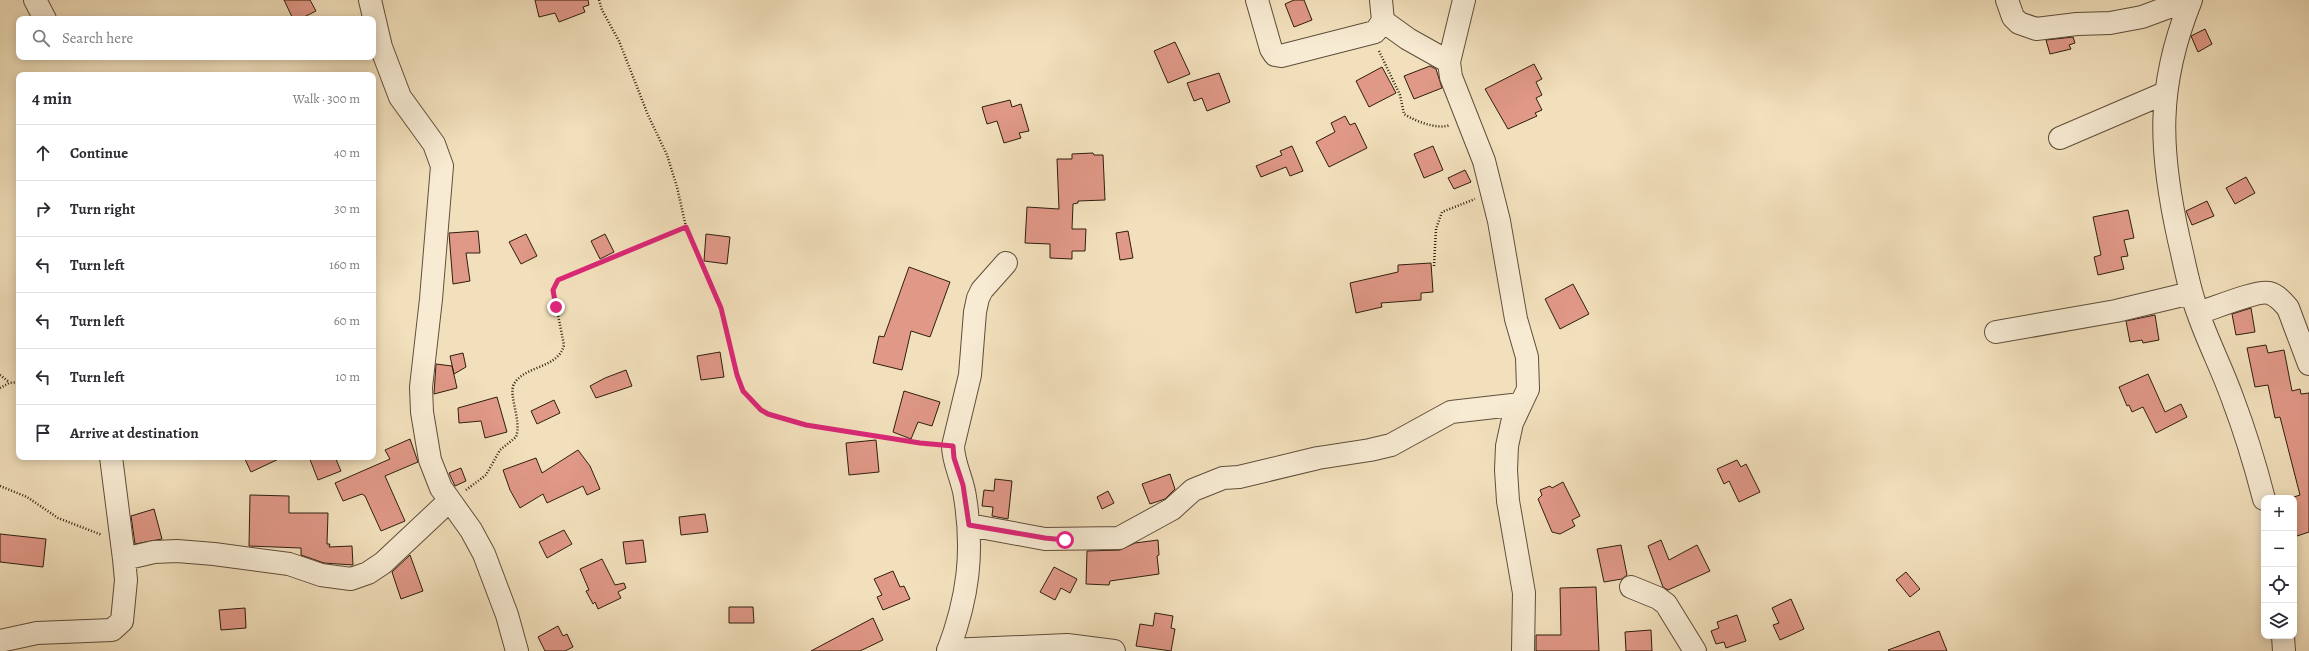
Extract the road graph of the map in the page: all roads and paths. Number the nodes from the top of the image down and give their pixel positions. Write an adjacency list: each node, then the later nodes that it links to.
1 (35, 0): 8 (street)
2 (370, 0): 9 (street)
3 (599, 0): 17 (path)
4 (1257, 0): 10 (street)
5 (1464, 0): 12 (street)
6 (2007, 0): 7 (street)
7 (2189, 0): 13 (street)
8 (43, 16)
9 (374, 16)
10 (1378, 18): 12 (street); 14 (path)
11 (376, 26): 33 (street)
12 (1449, 62): 14 (street)
13 (2165, 93): 15 (street); 20 (street)
14 (1467, 118): 16 (street)
15 (2060, 138)
16 (1492, 192): 19 (path); 28 (street)
17 (686, 227): 29 (path); 33 (path)
18 (1006, 263): 29 (street)
19 (1434, 266)
20 (2191, 293): 21 (street); 22 (street)
21 (2198, 313): 23 (street); 32 (street)
22 (1996, 332)
23 (2309, 364)
24 (0, 375): 26 (path)
25 (16, 382): 26 (path)
26 (9, 383): 27 (path)
27 (0, 388)
28 (1521, 404): 34 (street); 42 (street)
29 (953, 446): 34 (street)
30 (111, 460): 35 (street)
31 (0, 486): 35 (path)
32 (2263, 495)
33 (449, 501): 35 (street); 40 (street)
34 (969, 525): 39 (street)
35 (123, 550): 38 (street)
36 (1631, 587): 43 (street)
37 (2283, 639): 44 (street)
38 (0, 641)
39 (948, 650): 41 (street)
40 (517, 651)
41 (1114, 651)
42 (1523, 651)
43 (1695, 651)
44 (2284, 651)

